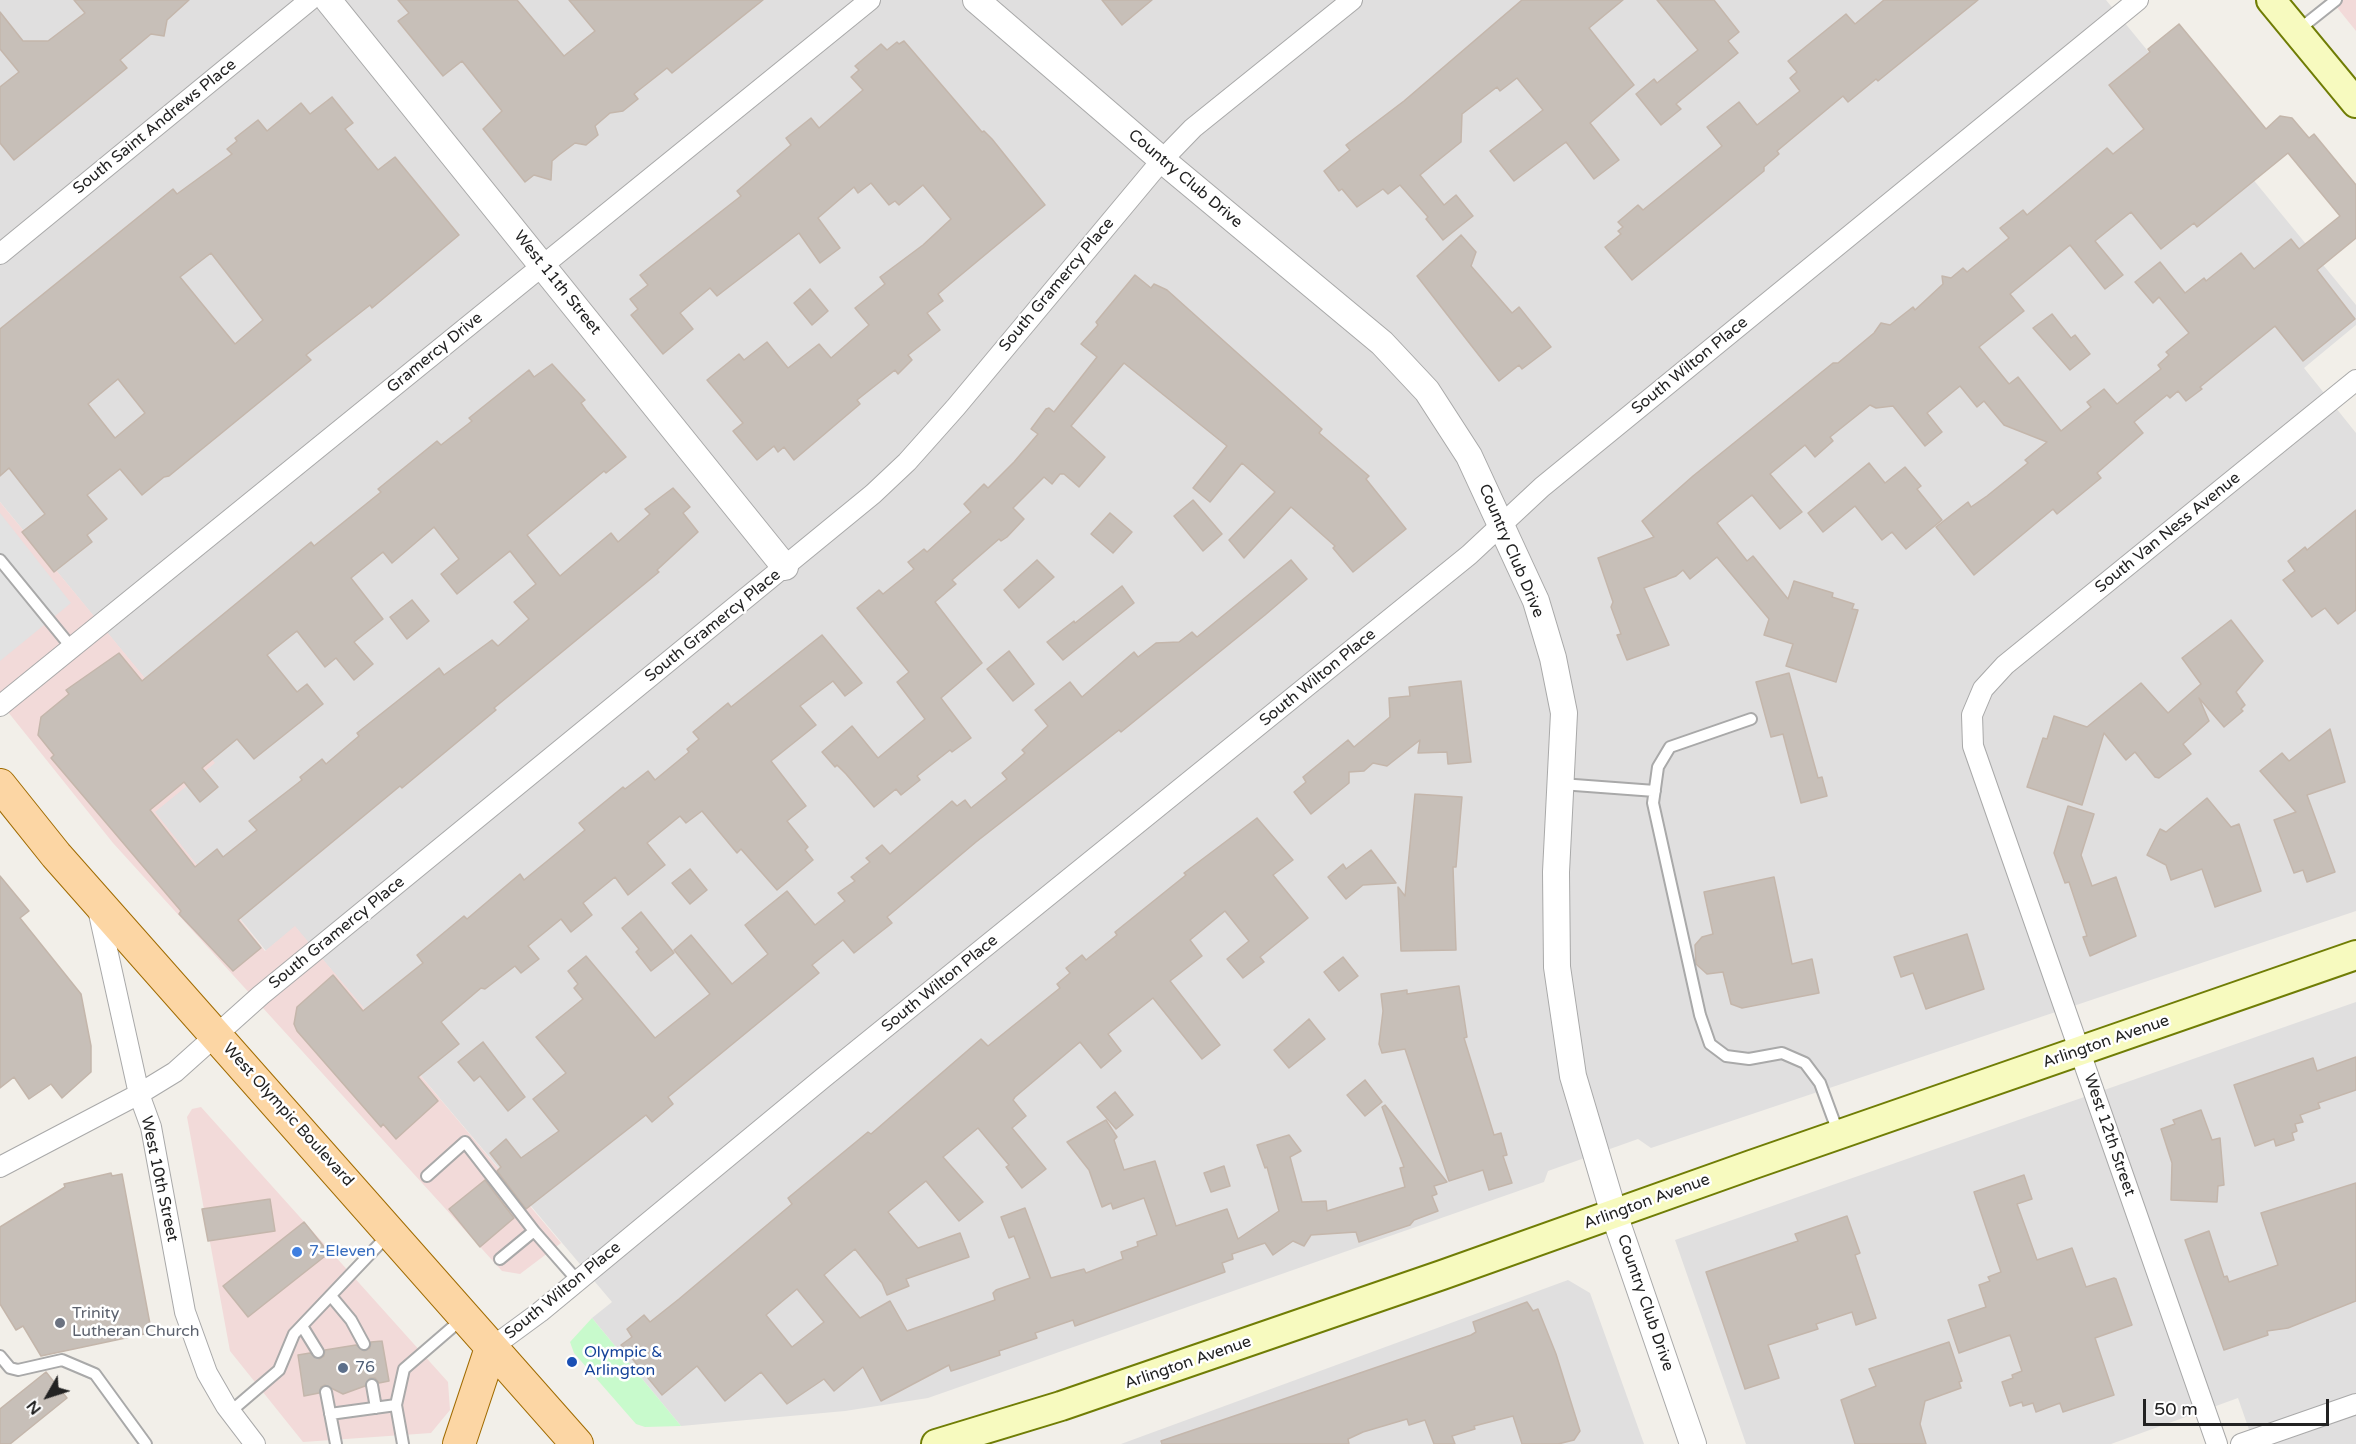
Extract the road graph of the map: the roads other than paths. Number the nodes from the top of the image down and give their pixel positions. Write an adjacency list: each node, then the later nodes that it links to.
1 (310, 0): 12 (street, South Saint Andrews Place)
2 (328, 0): 13 (street, West 11th Street)
3 (870, 0): 13 (street, Gramercy Drive)
4 (976, 0): 11 (street, Country Club Drive)
5 (1352, 0): 11 (street, South Gramercy Place)
6 (2138, 0): 15 (street, South Wilton Place)
7 (2271, 0): 9 (main road)
8 (2336, 0): 9 (lane)
9 (2297, 31): 10 (main road)
10 (2356, 103)
11 (1162, 160): 15 (street, Country Club Drive); 17 (street, South Gramercy Place)
12 (0, 254)
13 (543, 266): 17 (street, West 11th Street); 18 (street, Gramercy Drive)
14 (2356, 380): 19 (street, South Van Ness Avenue)
15 (1502, 524): 22 (street, Country Club Drive); 37 (street, South Wilton Place)
16 (0, 560): 18 (lane)
17 (785, 567): 27 (street, South Gramercy Place)
18 (72, 648): 20 (street, Gramercy Drive)
19 (1983, 689): 28 (street, West 12th Street)
20 (0, 706)
21 (1751, 719): 24 (lane)
22 (1561, 784): 24 (lane); 33 (street, Country Club Drive)
23 (0, 785): 25 (main road, West Olympic Boulevard)
24 (1655, 791): 30 (lane)
25 (96, 900): 27 (main road, West Olympic Boulevard); 29 (street, West 10th Street)
26 (2356, 955): 28 (main road, Arlington Avenue)
27 (217, 1036): 29 (street, South Gramercy Place); 35 (main road, West Olympic Boulevard)
28 (2079, 1052): 30 (main road, Arlington Avenue); 60 (street, West 12th Street)
29 (139, 1094): 31 (street, South Gramercy Place); 50 (street, West 10th Street)
30 (1840, 1135): 33 (main road, Arlington Avenue)
31 (0, 1167)
32 (427, 1176): 34 (lane)
33 (1614, 1214): 58 (main road, Arlington Avenue); 59 (street, Country Club Drive)
34 (534, 1231): 36 (lane); 37 (lane)
35 (391, 1232): 38 (lane); 39 (main road, West Olympic Boulevard)
36 (500, 1259)
37 (577, 1280): 42 (street, South Wilton Place)
38 (331, 1296): 40 (lane); 41 (lane)
39 (464, 1317): 42 (main road, West Olympic Boulevard); 48 (lane)
40 (302, 1326): 43 (lane); 50 (lane)
41 (364, 1344)
42 (491, 1348): 56 (main road); 57 (main road, West Olympic Boulevard)
43 (318, 1352)
44 (0, 1356): 52 (lane)
45 (372, 1385): 49 (lane)
46 (326, 1392): 51 (lane)
47 (2356, 1404): 61 (street)
48 (396, 1405): 49 (lane); 55 (lane)
49 (376, 1408): 51 (lane)
50 (230, 1412): 53 (street, West 10th Street)
51 (330, 1414): 54 (lane)
52 (146, 1444)
53 (255, 1444)
54 (336, 1444)
55 (403, 1444)
56 (459, 1444)
57 (577, 1444)
58 (936, 1444)
59 (1693, 1444)
60 (2217, 1444)
61 (2241, 1444)

